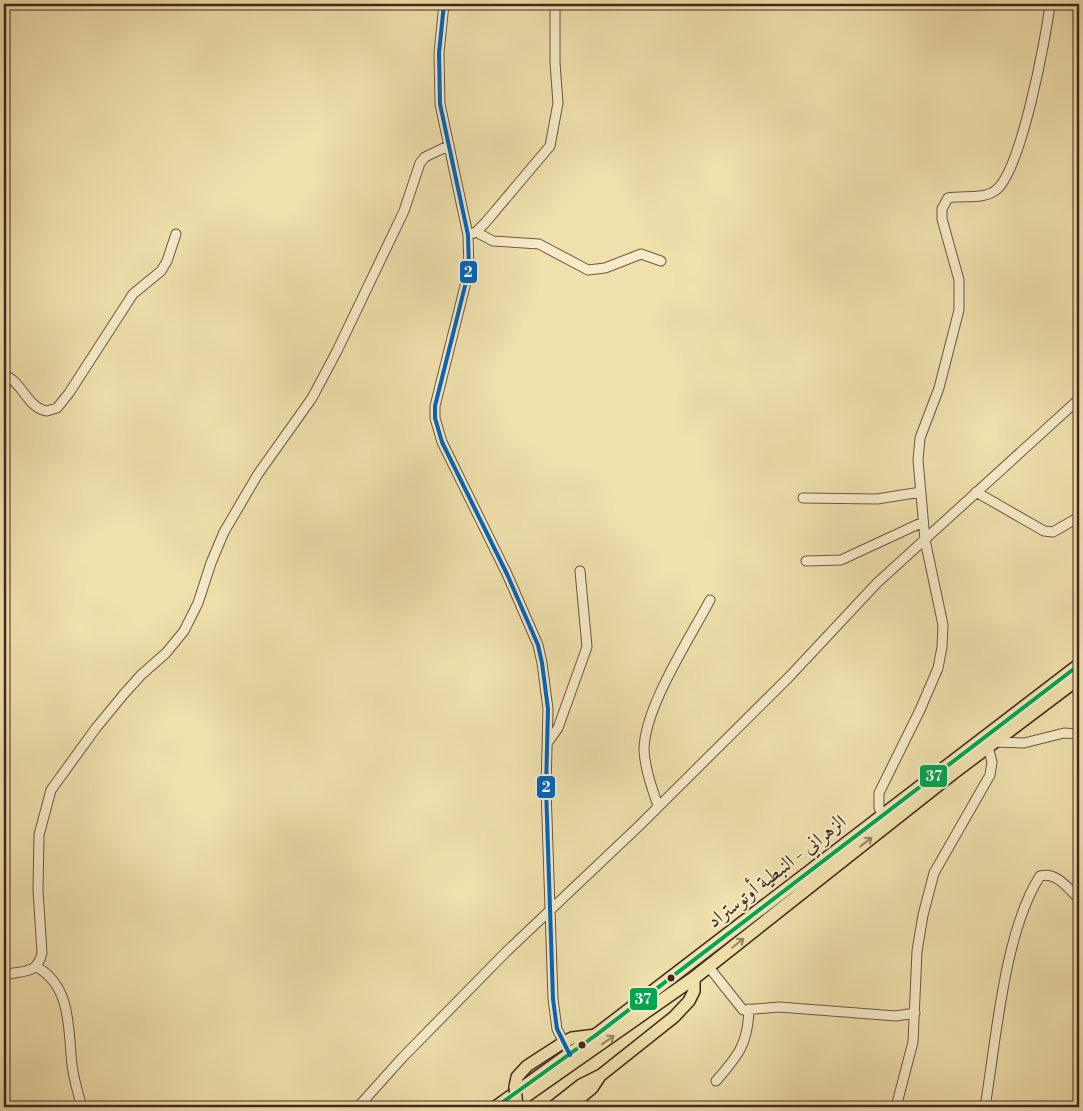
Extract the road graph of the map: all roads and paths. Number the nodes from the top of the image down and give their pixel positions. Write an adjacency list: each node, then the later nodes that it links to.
1 (444, 4): 4 (street)
2 (555, 4): 6 (street)
3 (1050, 4): 10 (street)
4 (448, 146): 6 (street); 30 (street)
5 (176, 234): 8 (street)
6 (472, 234): 7 (street); 22 (street)
7 (661, 261)
8 (4, 375)
9 (1079, 399): 11 (street)
10 (921, 492): 12 (street); 14 (street)
11 (976, 492): 13 (street); 15 (street)
12 (803, 498)
13 (1079, 517)
14 (923, 522): 15 (street); 16 (street)
15 (925, 540): 25 (street); 26 (street)
16 (806, 561)
17 (580, 571): 22 (street)
18 (710, 600): 25 (street)
19 (1079, 665): 23 (highway, الزهراني - النبطية أوتوستراد)
20 (1079, 678): 23 (highway, الزهراني - النبطية أوتوستراد)
21 (1079, 734): 23 (street)
22 (548, 742): 28 (street)
23 (984, 747): 24 (highway, الزهراني - النبطية أوتوستراد); 34 (street)
24 (950, 769): 26 (highway, الزهراني - النبطية أوتوستراد); 29 (highway, الزهراني - النبطية أوتوستراد, one-way to 24)
25 (658, 806): 28 (street)
26 (882, 815): 35 (highway, الزهراني - النبطية أوتوستراد)
27 (1079, 899): 48 (street)
28 (549, 912): 36 (street); 41 (street)
29 (708, 966): 32 (highway, الزهراني - النبطية أوتوستراد); 33 (street)
30 (37, 967): 31 (street); 40 (street)
31 (4, 975)
32 (694, 978): 38 (main road); 43 (highway, الزهراني - النبطية أوتوستراد, one-way to 32)
33 (749, 1009): 34 (street); 39 (street)
34 (915, 1013): 47 (street)
35 (596, 1035): 36 (main road); 37 (highway, الزهراني - النبطية أوتوستراد)
36 (564, 1042): 37 (street); 44 (main road, bridge)
37 (570, 1055): 42 (highway, الزهراني - النبطية أوتوستراد)
38 (601, 1075): 45 (main road); 46 (main road)
39 (716, 1081)
40 (82, 1107)
41 (358, 1107)
42 (496, 1107)
43 (510, 1107)
44 (517, 1107)
45 (553, 1107)
46 (569, 1107)
47 (896, 1107)
48 (985, 1107)

